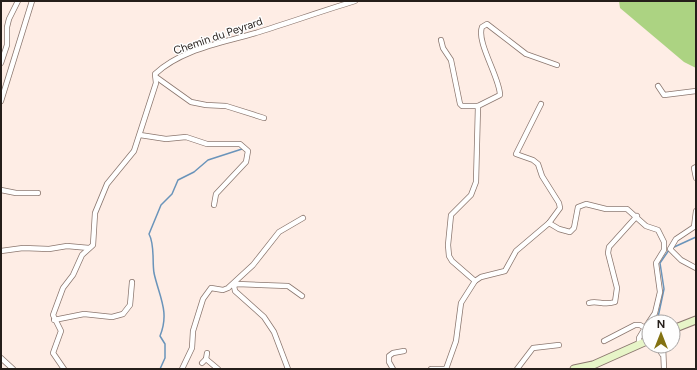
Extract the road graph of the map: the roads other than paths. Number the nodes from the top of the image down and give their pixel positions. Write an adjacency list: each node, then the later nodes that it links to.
1 (18, 1): 5 (street)
2 (32, 1): 10 (street)
3 (354, 1): 7 (street, Chemin du Peyrard)
4 (441, 40): 12 (street)
5 (1, 63)
6 (557, 66): 12 (street)
7 (156, 77): 13 (street); 14 (street, Chemin du Peyrard)
8 (658, 86): 9 (street)
9 (696, 91)
10 (1, 101)
11 (541, 104): 23 (street)
12 (478, 106): 27 (street)
13 (264, 118)
14 (140, 135): 19 (street); 24 (street, Chemin du Peyrard)
15 (696, 167): 16 (street)
16 (696, 178)
17 (1, 190): 18 (street)
18 (38, 193)
19 (214, 205)
20 (696, 211): 26 (street)
21 (637, 216): 23 (street); 30 (street); 31 (street)
22 (303, 218): 47 (street)
23 (549, 223): 27 (street)
24 (89, 248): 25 (street); 32 (street, Chemin du Peyrard)
25 (1, 251)
26 (696, 268)
27 (475, 281): 52 (street)
28 (132, 282): 32 (street)
29 (302, 296): 49 (street)
30 (589, 303)
31 (654, 314)
32 (54, 320): 46 (street, Chemin du Peyrard)
33 (696, 320): 35 (street)
34 (641, 326): 36 (street)
35 (681, 326)
36 (604, 341)
37 (641, 344): 54 (street)
38 (559, 345): 53 (street)
39 (404, 351): 50 (street)
40 (207, 353): 43 (street)
41 (662, 354): 55 (street)
42 (1, 358): 45 (street)
43 (206, 359): 44 (street); 48 (street)
44 (202, 363)
45 (13, 369)
46 (64, 369)
47 (182, 369)
48 (218, 369)
49 (288, 369)
50 (393, 369)
51 (432, 369): 52 (street)
52 (446, 369)
53 (517, 369)
54 (574, 369)
55 (664, 369)

